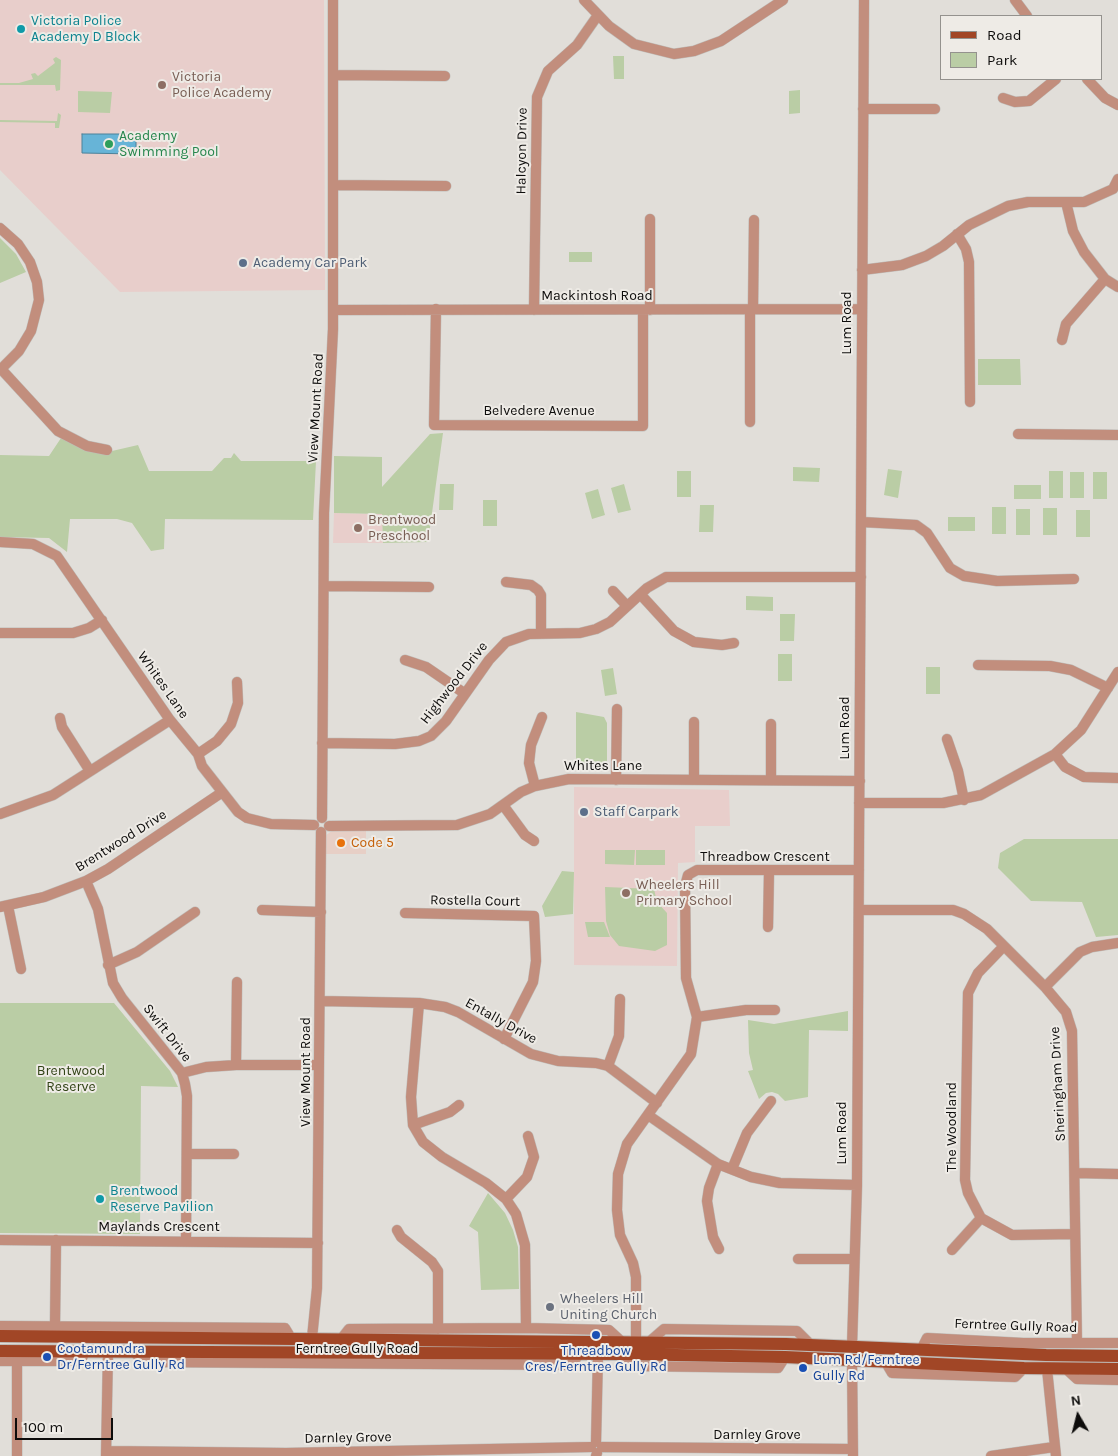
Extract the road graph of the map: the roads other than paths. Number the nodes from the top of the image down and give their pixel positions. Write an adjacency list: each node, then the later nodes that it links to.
1 (333, 0): 8 (street, View Mount Road)
2 (584, 0): 7 (street)
3 (783, 0): 7 (street)
4 (864, 0): 14 (street, Lum Road)
5 (1015, 0): 6 (street)
6 (1026, 15)
7 (598, 16): 30 (street, Halcyon Drive)
8 (333, 75): 9 (street); 16 (street, View Mount Road)
9 (445, 76)
10 (1055, 80): 12 (street)
11 (1088, 80): 13 (street)
12 (1003, 98)
13 (1118, 105)
14 (863, 109): 15 (street); 24 (street, Lum Road)
15 (935, 109)
16 (333, 185): 17 (street); 29 (street, View Mount Road)
17 (446, 186)
18 (1116, 186): 19 (street)
19 (1066, 202): 23 (street); 25 (street)
20 (650, 219): 31 (street)
21 (754, 220): 32 (street)
22 (0, 228): 34 (street)
23 (957, 234): 24 (street); 35 (street)
24 (862, 270): 28 (street, Lum Road)
25 (1105, 279): 26 (street); 33 (street)
26 (1118, 287)
27 (436, 309): 29 (street, Mackintosh Road); 30 (street, Mackintosh Road); 31 (street, Belvedere Avenue)
28 (862, 309): 32 (street, Mackintosh Road); 40 (street, Lum Road)
29 (333, 310): 45 (street, View Mount Road)
30 (534, 310): 31 (street, Mackintosh Road)
31 (647, 310): 32 (street, Mackintosh Road)
32 (751, 310): 36 (street)
33 (1062, 340)
34 (0, 370): 39 (street)
35 (970, 402)
36 (750, 422)
37 (1018, 434): 38 (street)
38 (1118, 435)
39 (107, 450)
40 (862, 522): 42 (street, Lum Road); 43 (street)
41 (0, 542): 50 (street, Whites Lane)
42 (861, 577): 48 (street, Highwood Drive); 75 (street, Lum Road)
43 (1074, 579)
44 (506, 582): 52 (street)
45 (324, 586): 46 (street); 67 (street, View Mount Road)
46 (429, 587)
47 (613, 590): 49 (street)
48 (641, 594): 49 (street, Highwood Drive); 53 (street)
49 (627, 606): 52 (street, Highwood Drive)
50 (102, 620): 51 (street); 63 (street, Whites Lane)
51 (0, 633)
52 (541, 633): 59 (street, Highwood Drive)
53 (734, 643)
54 (405, 660): 59 (street)
55 (978, 665): 58 (street)
56 (1118, 672): 58 (street)
57 (237, 682): 68 (street)
58 (1108, 688): 69 (street)
59 (464, 693): 67 (street, Highwood Drive)
60 (618, 709): 72 (street)
61 (542, 717): 76 (street)
62 (60, 718): 70 (street)
63 (170, 720): 68 (street, Whites Lane); 70 (street)
64 (694, 722): 73 (street)
65 (771, 724): 74 (street)
66 (947, 739): 78 (street)
67 (322, 743): 82 (street, View Mount Road)
68 (198, 754): 77 (street, Whites Lane)
69 (1055, 754): 71 (street); 78 (street)
70 (90, 772): 81 (street)
71 (1118, 778)
72 (616, 780): 73 (street, Whites Lane); 76 (street, Whites Lane)
73 (694, 780): 74 (street, Whites Lane)
74 (770, 780): 75 (street, Whites Lane)
75 (860, 781): 79 (street, Lum Road)
76 (535, 786): 80 (street, Whites Lane)
77 (221, 793): 82 (street, Whites Lane); 86 (street, Brentwood Drive)
78 (964, 800): 79 (street)
79 (859, 803): 84 (street, Lum Road)
80 (503, 805): 82 (street, Whites Lane); 83 (street)
81 (0, 814)
82 (322, 825): 91 (street, View Mount Road)
83 (534, 841)
84 (859, 870): 85 (street, Threadbow Crescent); 89 (street, Lum Road)
85 (769, 872): 93 (street); 104 (street, Threadbow Crescent)
86 (86, 881): 87 (street, Brentwood Drive); 96 (street, Swift Drive)
87 (4, 907): 97 (street)
88 (262, 910): 91 (street)
89 (859, 910): 95 (street, Sheringham Drive); 122 (street, Lum Road)
90 (195, 912): 96 (street)
91 (321, 912): 101 (street, View Mount Road)
92 (405, 913): 105 (street, Rostella Court)
93 (768, 927)
94 (1118, 943): 99 (street)
95 (1004, 946): 99 (street, Sheringham Drive); 124 (street, The Woodland)
96 (108, 965): 109 (street, Swift Drive)
97 (21, 970)
98 (237, 982): 106 (street)
99 (1045, 987): 120 (street, Sheringham Drive)
100 (620, 999): 108 (street)
101 (320, 1001): 102 (street, Entally Drive); 107 (street, View Mount Road)
102 (419, 1002): 105 (street, Entally Drive); 114 (street)
103 (775, 1010): 104 (street)
104 (697, 1017): 111 (street, Threadbow Crescent)
105 (504, 1039): 108 (street, Entally Drive)
106 (236, 1065): 107 (street); 109 (street)
107 (320, 1065): 130 (street, View Mount Road)
108 (608, 1066): 111 (street, Entally Drive)
109 (182, 1073): 116 (street, Swift Drive)
110 (771, 1101): 119 (street)
111 (657, 1103): 113 (street, Threadbow Crescent)
112 (459, 1105): 114 (street)
113 (648, 1115): 118 (street); 147 (street, Threadbow Crescent)
114 (413, 1125): 123 (street)
115 (528, 1136): 123 (street)
116 (187, 1154): 117 (street); 129 (street, Swift Drive)
117 (234, 1154)
118 (718, 1164): 119 (street); 131 (street)
119 (732, 1169): 122 (street)
120 (1075, 1173): 121 (street); 126 (street, Sheringham Drive)
121 (1118, 1174)
122 (857, 1185): 134 (street, Lum Road)
123 (506, 1199): 138 (street)
124 (981, 1218): 126 (street); 132 (street)
125 (396, 1230): 139 (street)
126 (1075, 1234): 149 (street, Sheringham Drive)
127 (0, 1240): 128 (street, Maylands Crescent)
128 (56, 1240): 129 (street, Maylands Crescent); 136 (street)
129 (186, 1241): 130 (street, Maylands Crescent)
130 (318, 1243): 135 (street, View Mount Road)
131 (719, 1249)
132 (952, 1250)
133 (798, 1259): 134 (street)
134 (854, 1259): 153 (street, Lum Road)
135 (316, 1312): 143 (street, View Mount Road); 144 (street, View Mount Road)
136 (55, 1325): 137 (street); 142 (street)
137 (0, 1326)
138 (526, 1328): 139 (street, Ferntree Gully Road); 146 (street, Ferntree Gully Road)
139 (438, 1329): 145 (street, Ferntree Gully Road)
140 (0, 1336): 141 (main road, Ferntree Gully Road)
141 (107, 1336): 142 (main road, Ferntree Gully Road); 155 (main road)
142 (291, 1338): 143 (main road, Ferntree Gully Road)
143 (312, 1338): 144 (main road, Ferntree Gully Road); 158 (main road)
144 (328, 1338): 145 (main road, Ferntree Gully Road)
145 (342, 1338): 154 (main road, Ferntree Gully Road)
146 (621, 1341): 147 (main road, Ferntree Gully Road); 154 (main road, Ferntree Gully Road)
147 (636, 1342): 148 (main road, Ferntree Gully Road)
148 (649, 1342): 151 (main road, Ferntree Gully Road); 152 (street)
149 (1077, 1343): 150 (street, Ferntree Gully Road); 161 (street, Ferntree Gully Road)
150 (1118, 1343)
151 (786, 1344): 152 (main road, Ferntree Gully Road); 164 (main road)
152 (811, 1345): 153 (main road, Ferntree Gully Road)
153 (852, 1346): 161 (main road, Ferntree Gully Road); 165 (main road, Lum Road)
154 (598, 1348): 159 (main road, Ferntree Gully Road); 164 (main road, Ferntree Gully Road); 174 (street)
155 (108, 1350): 157 (main road, Ferntree Gully Road); 163 (main road, Ferntree Gully Road); 178 (street)
156 (0, 1351): 157 (main road, Ferntree Gully Road)
157 (86, 1351): 167 (street)
158 (317, 1352): 159 (main road, Ferntree Gully Road); 163 (main road, Ferntree Gully Road)
159 (580, 1354): 163 (street, Ferntree Gully Road)
160 (1046, 1355): 161 (main road, Ferntree Gully Road); 162 (main road, Ferntree Gully Road); 170 (main road)
161 (921, 1356): 168 (main road, Ferntree Gully Road); 169 (main road, Ferntree Gully Road)
162 (1118, 1356)
163 (269, 1357)
164 (785, 1358): 165 (main road, Ferntree Gully Road)
165 (852, 1360): 168 (main road, Ferntree Gully Road); 176 (street, Lum Road)
166 (0, 1361): 167 (street)
167 (17, 1361): 181 (street)
168 (885, 1361): 169 (street, Ferntree Gully Road)
169 (1024, 1368): 170 (main road, Ferntree Gully Road)
170 (1047, 1368): 171 (main road, Ferntree Gully Road); 177 (street)
171 (1065, 1368): 172 (main road, Ferntree Gully Road); 173 (street)
172 (1118, 1369)
173 (1118, 1380)
174 (596, 1449): 175 (street, Darnley Grove); 179 (street, Darnley Grove)
175 (684, 1452): 176 (street, Darnley Grove)
176 (853, 1452)
177 (1055, 1452): 182 (street)
178 (106, 1454): 180 (street, Darnley Grove)
179 (372, 1454): 180 (street, Darnley Grove)
180 (286, 1455)
181 (17, 1456)
182 (991, 1456)

